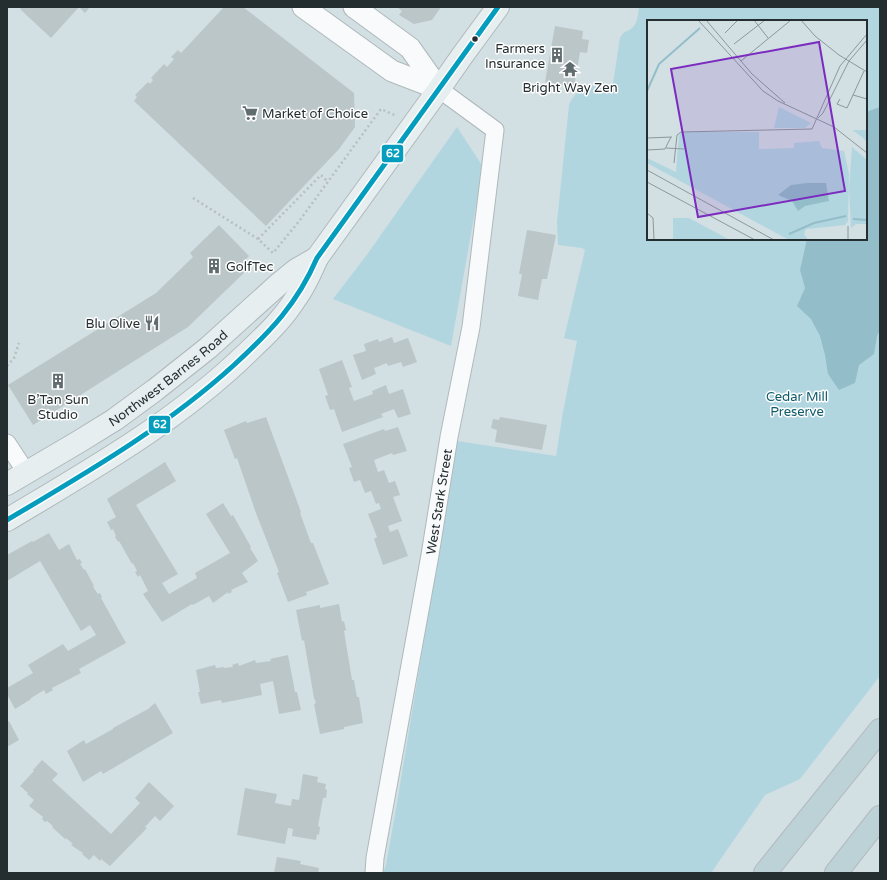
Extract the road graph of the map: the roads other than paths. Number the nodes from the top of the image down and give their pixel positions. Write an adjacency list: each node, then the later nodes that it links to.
1 (303, 7): 4 (street)
2 (354, 7): 4 (street)
3 (498, 7): 4 (main road, Northwest Barnes Road)
4 (439, 89): 5 (main road, Northwest Barnes Road); 12 (street, West Stark Street)
5 (317, 258): 7 (main road, Northwest Barnes Road); 9 (main road, Northwest Barnes Road)
6 (7, 443): 7 (street)
7 (26, 472): 8 (main road, Northwest Barnes Road)
8 (7, 484)
9 (7, 520)
10 (880, 730): 13 (highway)
11 (880, 817): 14 (highway)
12 (374, 873)
13 (765, 873)
14 (836, 873)

